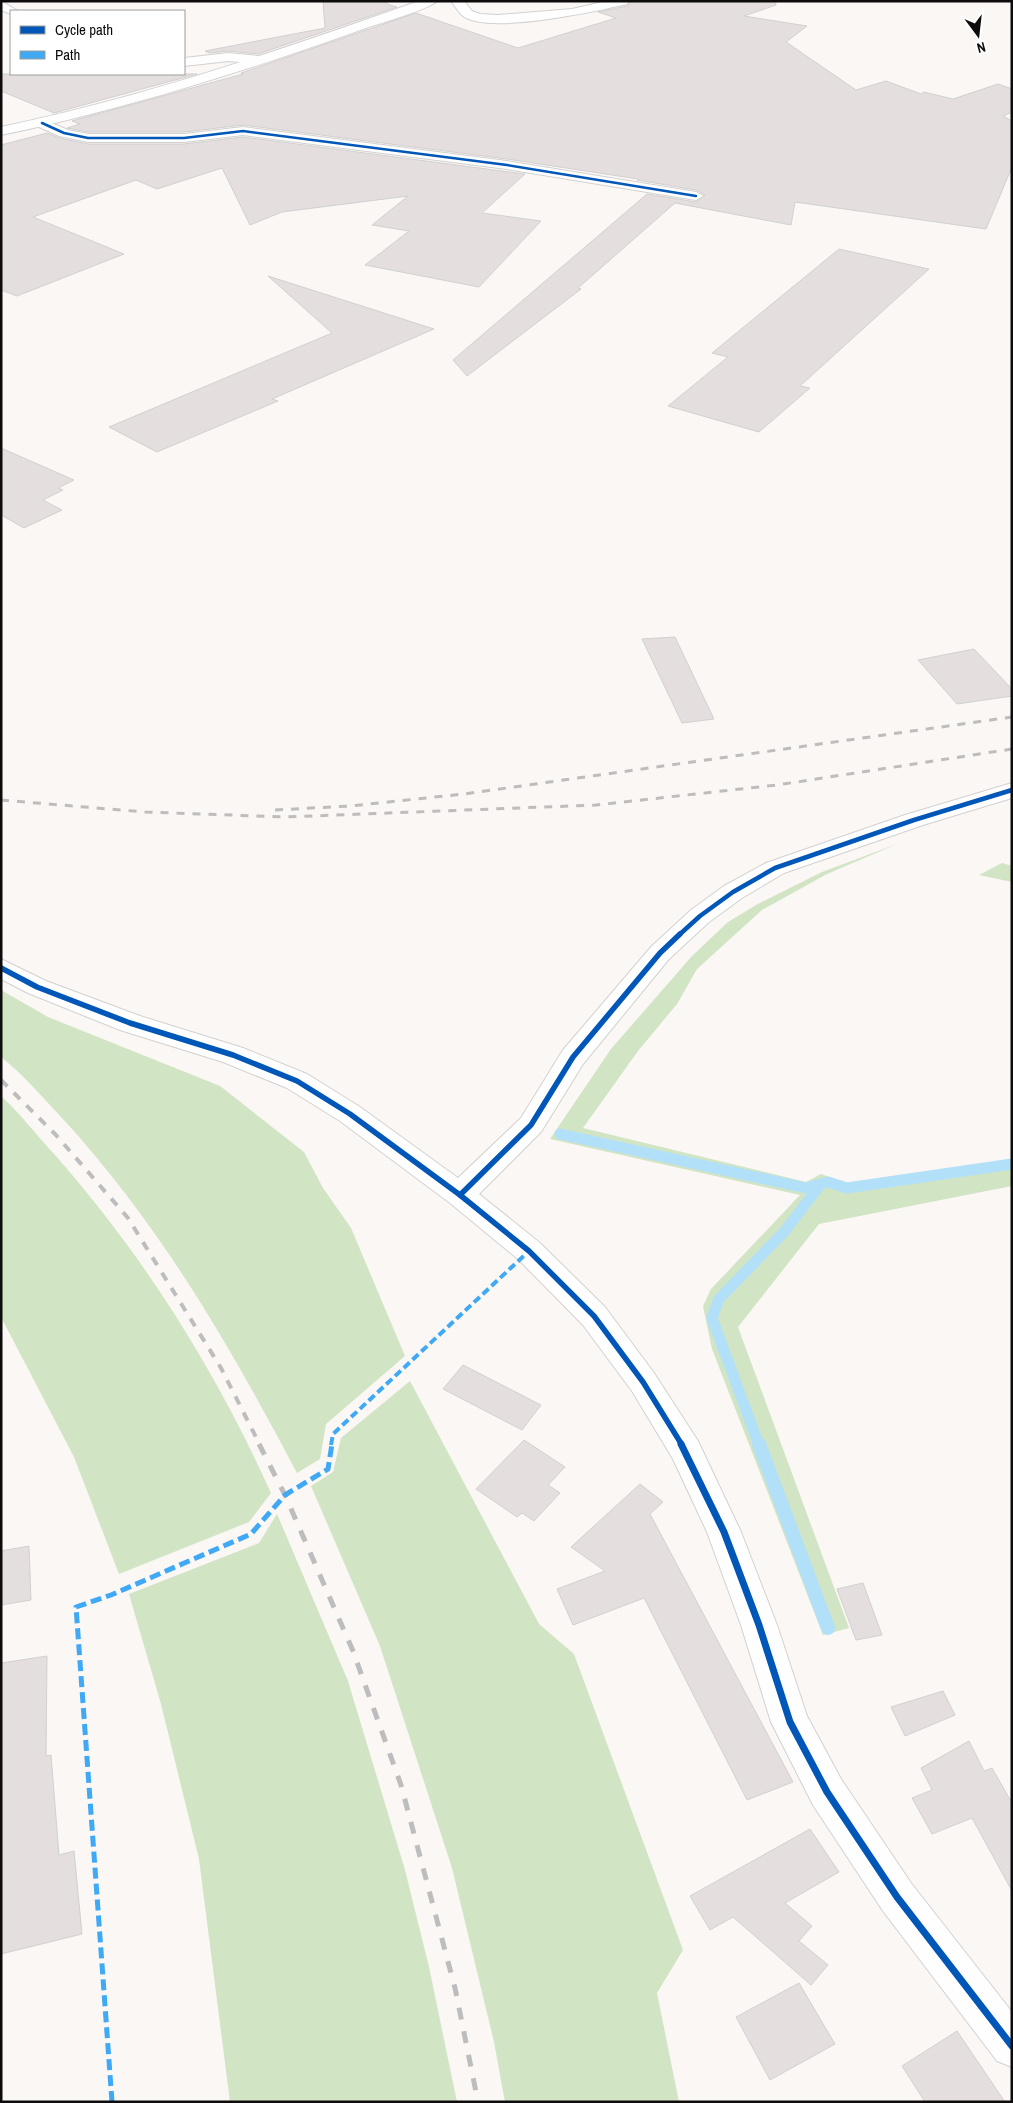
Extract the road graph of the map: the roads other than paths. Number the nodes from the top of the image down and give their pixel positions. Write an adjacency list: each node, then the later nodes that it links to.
1 (431, 1): 4 (street)
2 (457, 1): 3 (street)
3 (623, 1)
4 (258, 60): 5 (street); 6 (street)
5 (185, 62)
6 (42, 123): 7 (street); 8 (street)
7 (1, 131)
8 (696, 196)
9 (1012, 790): 11 (street)
10 (1, 968): 11 (street)
11 (460, 1195): 12 (street)
12 (1012, 2046)

